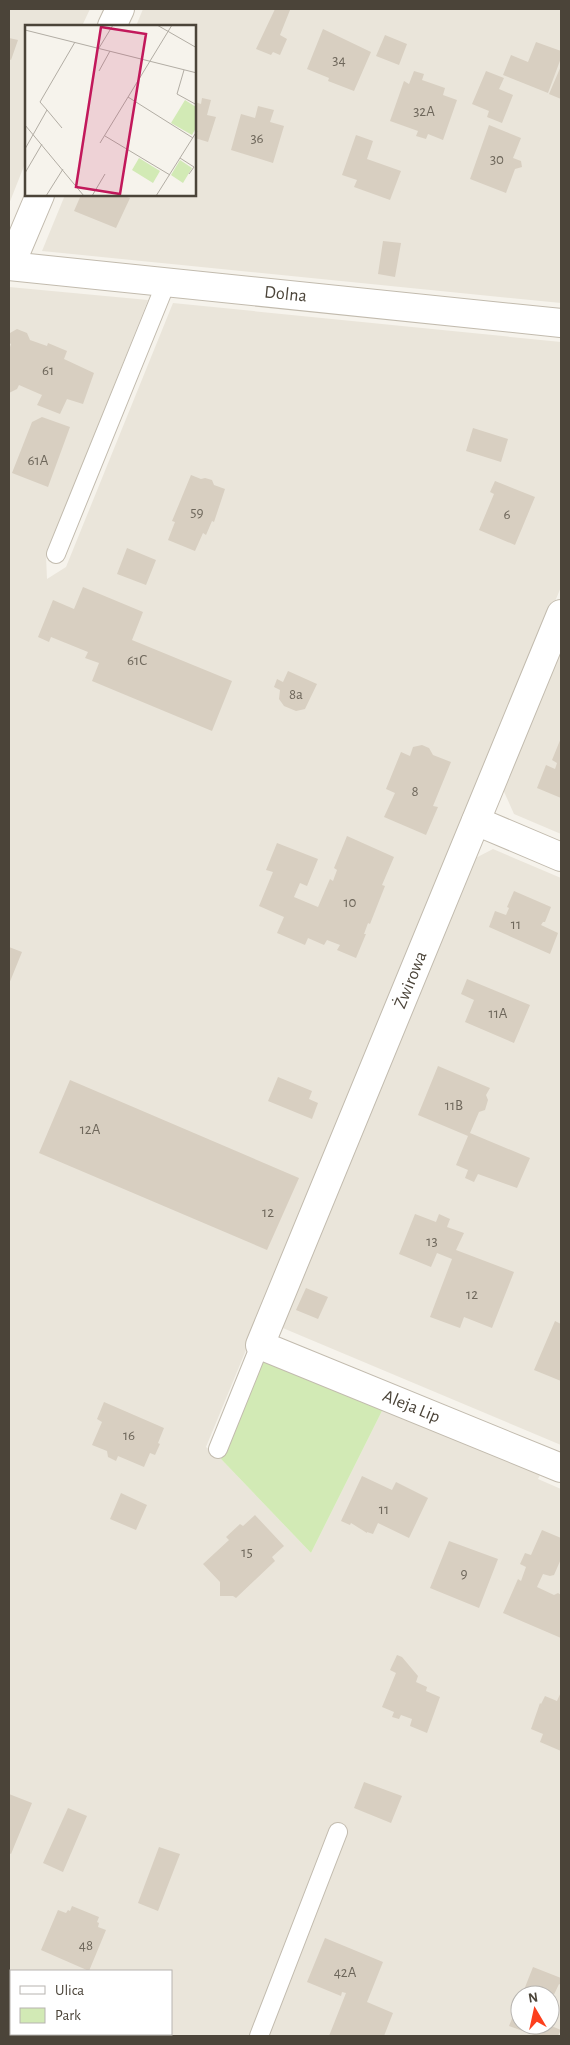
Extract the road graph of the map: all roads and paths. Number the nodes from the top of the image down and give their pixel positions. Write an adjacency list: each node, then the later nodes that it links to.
1 (120, 9): 2 (street)
2 (112, 25)
3 (40, 196): 4 (street)
4 (9, 266): 5 (street, Dolna)
5 (166, 283): 6 (street, Dolna); 7 (lane)
6 (561, 323)
7 (56, 554)
8 (561, 614): 9 (street, Żwirowa)
9 (476, 821): 10 (street); 11 (street, Żwirowa)
10 (561, 857)
11 (260, 1345): 12 (lane); 13 (street, Aleja Lip)
12 (218, 1449)
13 (561, 1468)
14 (338, 1832): 15 (lane)
15 (259, 2036)

